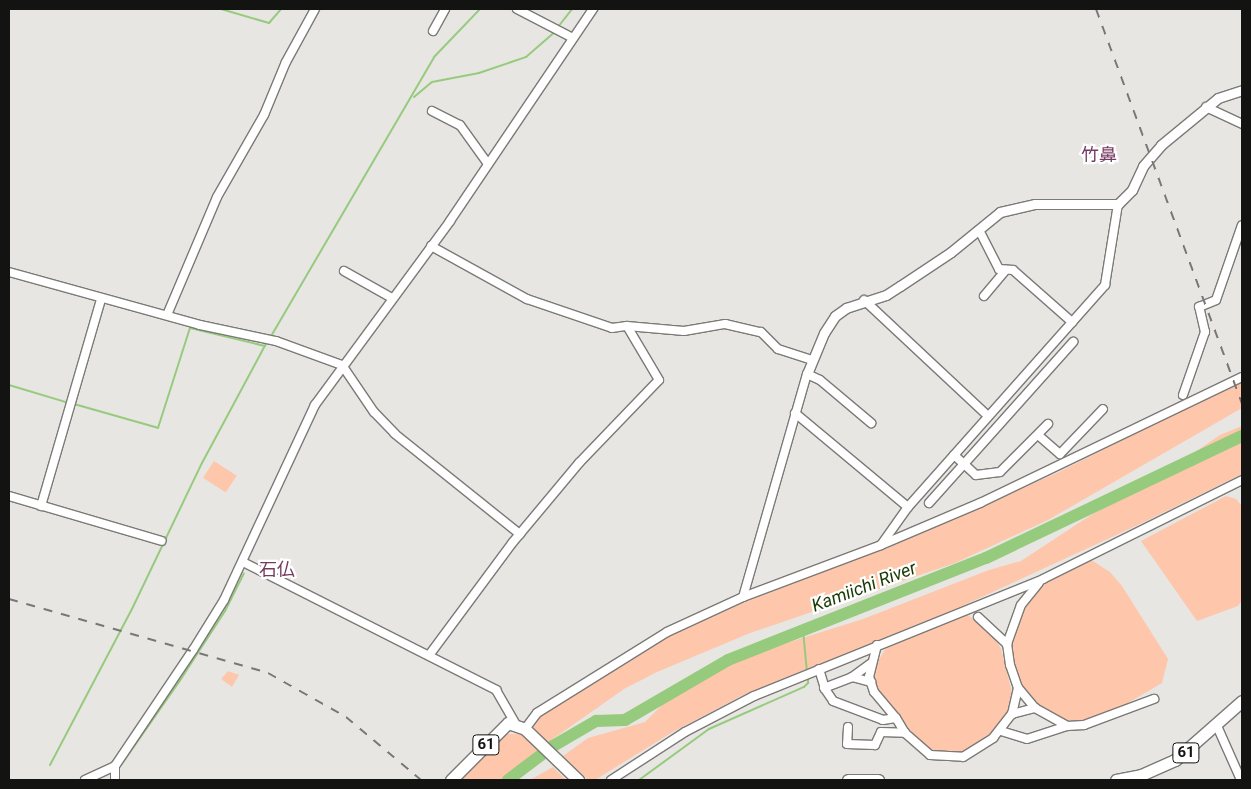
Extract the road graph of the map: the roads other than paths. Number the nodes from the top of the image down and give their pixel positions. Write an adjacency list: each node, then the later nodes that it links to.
1 (315, 9): 23 (street)
2 (444, 9): 5 (street)
3 (517, 9): 6 (street)
4 (593, 9): 6 (street)
5 (433, 31)
6 (573, 38): 11 (street)
7 (1242, 90): 8 (street)
8 (1206, 107): 10 (street); 12 (street)
9 (432, 111): 11 (street)
10 (1242, 124)
11 (488, 164): 15 (street)
12 (1118, 204): 14 (street); 24 (street)
13 (1242, 225): 31 (street)
14 (979, 230): 16 (street); 22 (street)
15 (432, 246): 20 (street); 25 (street)
16 (1006, 270): 19 (street); 24 (street)
17 (344, 271): 20 (street)
18 (9, 272): 21 (street)
19 (984, 296)
20 (392, 298): 28 (street)
21 (101, 299): 23 (street); 43 (street)
22 (864, 300): 27 (street); 34 (street)
23 (166, 316): 28 (street)
24 (1072, 322): 34 (street)
25 (627, 326): 27 (street); 45 (street)
26 (1073, 342): 39 (street)
27 (811, 360): 29 (street)
28 (342, 365): 45 (street); 48 (street)
29 (807, 374): 33 (street); 35 (street)
30 (1242, 377): 47 (street)
31 (1184, 395)
32 (1103, 409): 37 (street)
33 (795, 413): 44 (street); 50 (street)
34 (988, 416): 38 (street)
35 (870, 423)
36 (1048, 424): 37 (street)
37 (1038, 435): 39 (street)
38 (954, 455): 39 (street); 44 (street)
39 (964, 464): 42 (street)
40 (1242, 480): 49 (street)
41 (9, 496): 43 (street)
42 (929, 503)
43 (41, 506): 46 (street)
44 (908, 507): 47 (street)
45 (520, 534): 54 (street)
46 (162, 541)
47 (881, 545): 50 (street)
48 (243, 562): 54 (street); 72 (street)
49 (1043, 579): 52 (street); 53 (street)
50 (743, 597): 66 (street)
51 (978, 617): 52 (street)
52 (1007, 644): 60 (street)
53 (877, 645): 55 (street); 56 (street)
54 (430, 654): 66 (street)
55 (870, 664): 57 (street); 58 (street)
56 (819, 669): 59 (street); 77 (street)
57 (852, 676): 58 (street); 59 (street)
58 (871, 682): 65 (street)
59 (824, 688): 65 (street)
60 (1018, 688): 63 (street); 64 (street)
61 (1154, 698): 68 (street)
62 (1242, 701): 69 (main road, 61)
63 (1035, 708): 64 (street); 68 (street)
64 (1012, 714): 70 (street)
65 (896, 718): 71 (street)
66 (520, 726): 75 (main road, 61); 76 (main road)
67 (848, 726): 71 (street)
68 (1067, 726): 70 (street)
69 (1217, 726): 80 (main road, 61); 81 (street)
70 (1001, 731): 71 (street)
71 (905, 733)
72 (116, 766): 73 (street); 74 (street)
73 (85, 780)
74 (116, 780)
75 (451, 780)
76 (578, 780)
77 (611, 780)
78 (848, 780): 79 (main road)
79 (878, 780)
80 (1116, 780)
81 (1241, 780)

